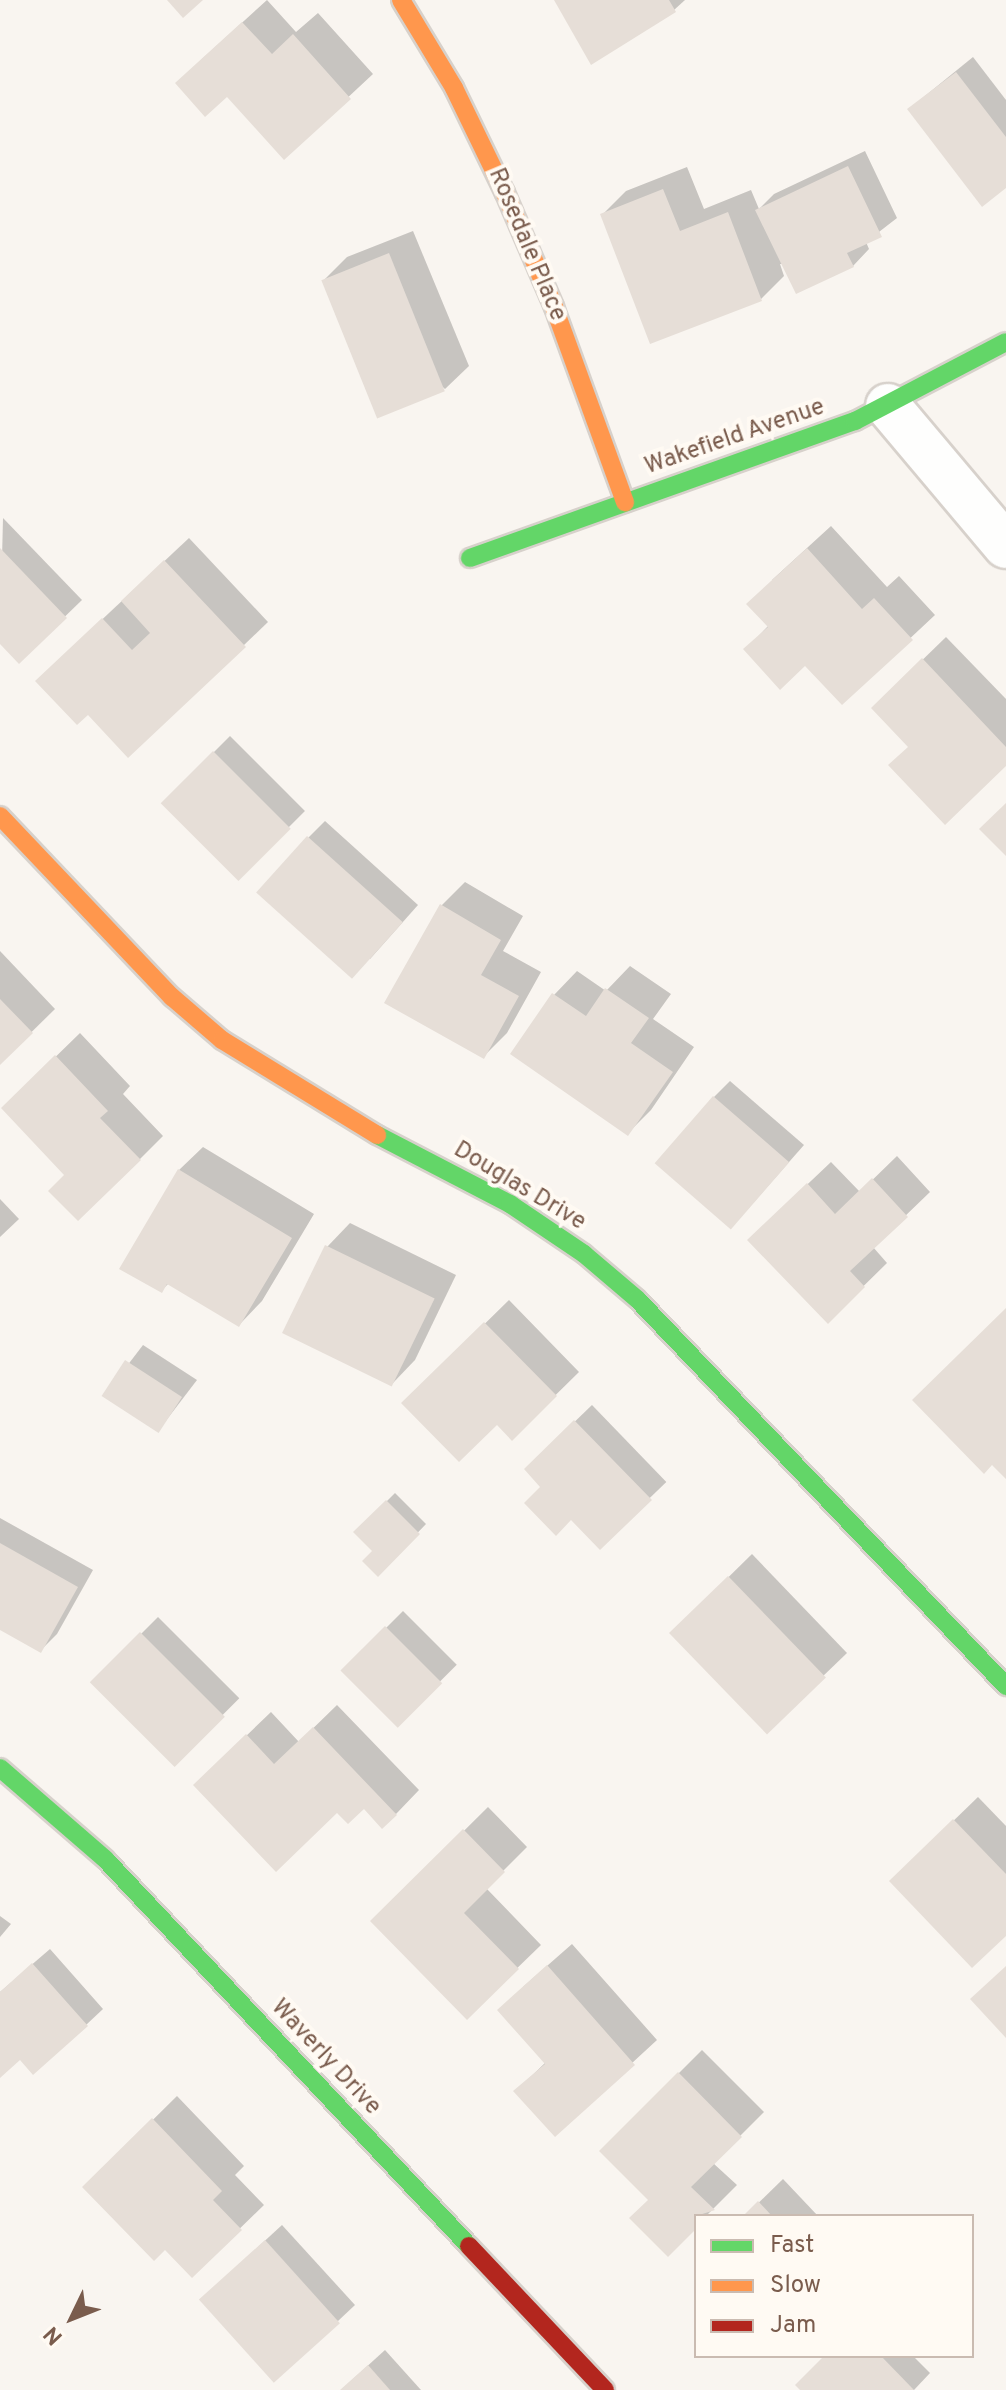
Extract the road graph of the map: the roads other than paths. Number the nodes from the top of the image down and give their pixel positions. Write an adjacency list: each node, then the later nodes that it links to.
1 (401, 0): 4 (street, Rosedale Place)
2 (1006, 342): 3 (street, Wakefield Avenue)
3 (888, 406): 4 (street, Wakefield Avenue); 5 (street)
4 (625, 502): 6 (street, Wakefield Avenue)
5 (1006, 546)
6 (470, 558)
7 (0, 816): 8 (street, Douglas Drive)
8 (1006, 1686)
9 (0, 1768): 10 (street, Waverly Drive)
10 (605, 2390)

